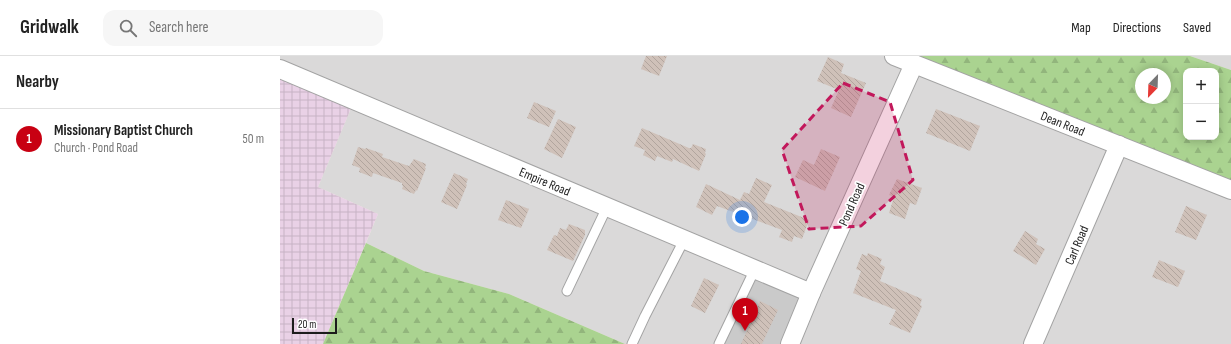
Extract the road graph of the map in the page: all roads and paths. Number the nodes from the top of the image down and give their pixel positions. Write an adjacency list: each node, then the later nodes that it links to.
1 (894, 56): 2 (street, Dean Road)
2 (914, 64): 4 (street, Dean Road); 10 (street, Pond Road)
3 (280, 69): 6 (street, Empire Road)
4 (1119, 145): 5 (street, Dean Road); 14 (street, Carl Road)
5 (1231, 190)
6 (607, 207): 7 (street, Empire Road); 9 (lane)
7 (684, 240): 8 (street, Empire Road); 11 (lane)
8 (755, 269): 10 (street, Empire Road); 12 (lane)
9 (567, 290)
10 (811, 293): 13 (street, Pond Road)
11 (632, 344)
12 (719, 344)
13 (790, 344)
14 (1033, 344)

